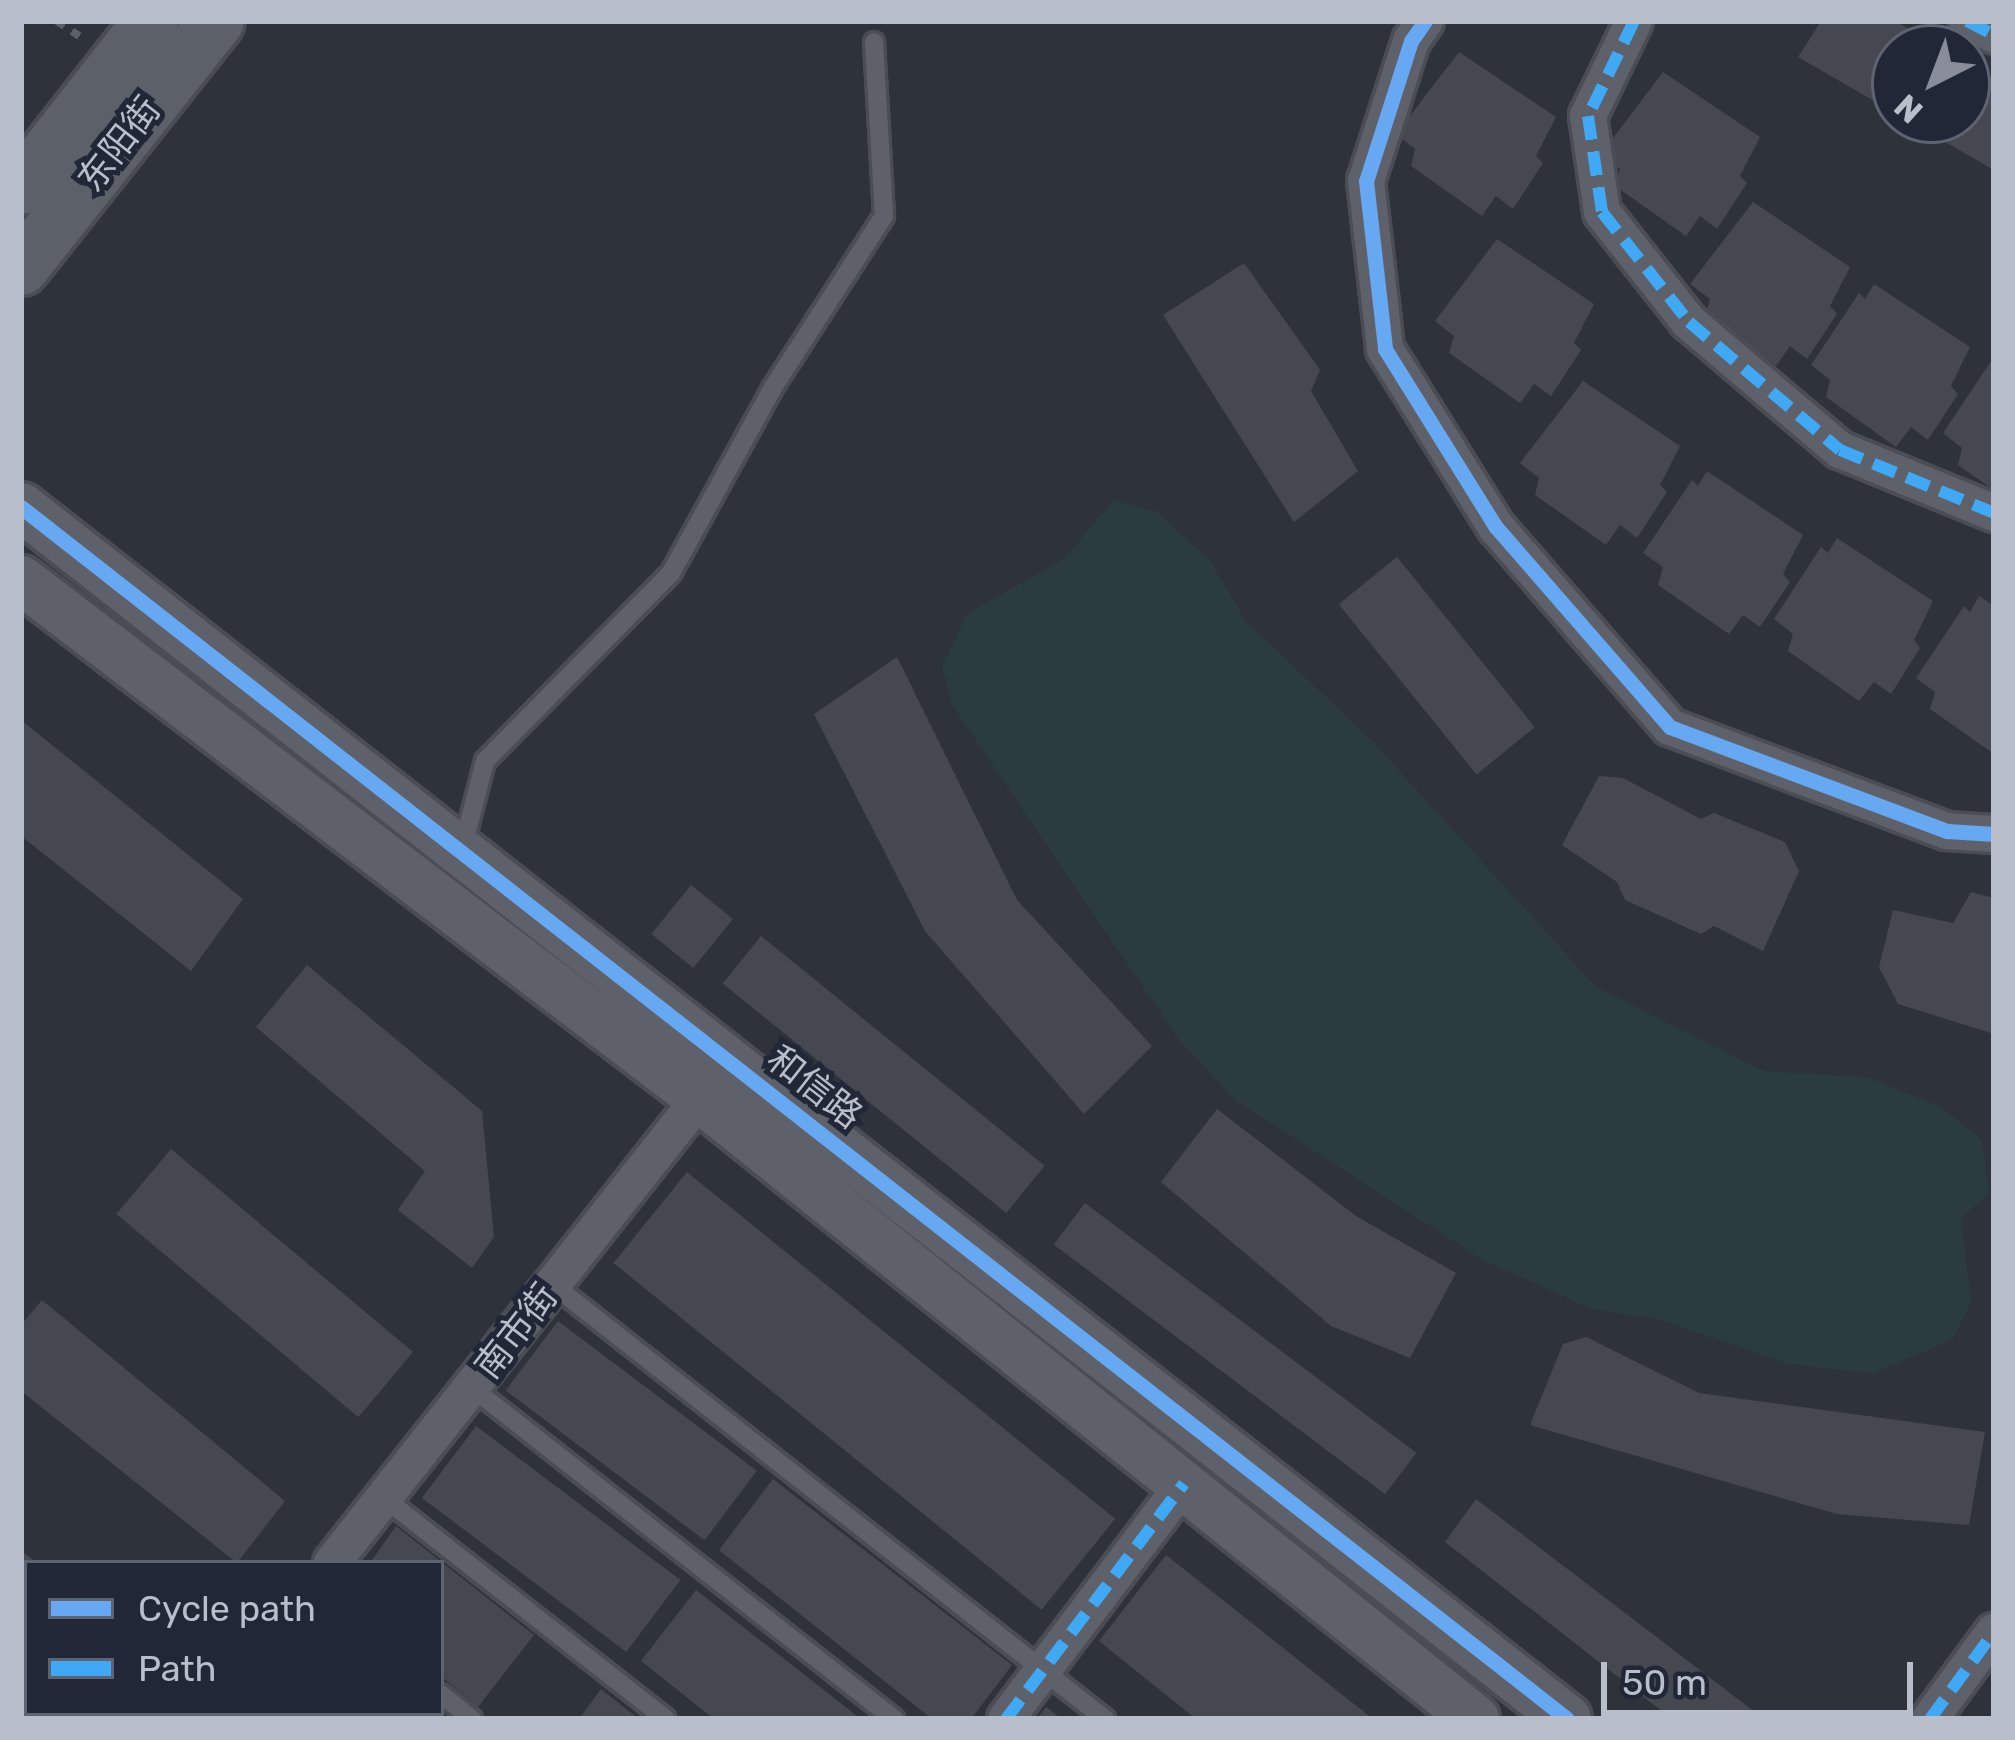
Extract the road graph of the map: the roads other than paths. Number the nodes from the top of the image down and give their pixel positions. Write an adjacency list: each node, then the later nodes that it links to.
1 (152, 21): 8 (main road, 东阳街)
2 (217, 21): 9 (main road, 东阳街)
3 (1425, 21): 13 (street)
4 (1634, 21): 11 (street)
5 (1967, 21): 6 (street)
6 (1994, 35)
7 (874, 42): 14 (lane)
8 (21, 187)
9 (21, 268)
10 (21, 508): 14 (street, 和信路)
11 (1994, 513)
12 (21, 580): 15 (street)
13 (1994, 834)
14 (462, 850): 30 (street, 和信路)
15 (700, 1098): 16 (street, 南市街); 18 (street)
16 (552, 1284): 17 (street, 南市街); 22 (lane)
17 (471, 1387): 19 (street, 南市街); 26 (lane)
18 (1184, 1484): 22 (street); 29 (street)
19 (384, 1498): 20 (street, 南市街); 25 (lane)
20 (334, 1560)
21 (1994, 1632): 31 (street)
22 (1042, 1670): 27 (street); 28 (lane)
23 (444, 1696): 24 (lane)
24 (472, 1719)
25 (665, 1719)
26 (894, 1719)
27 (1006, 1719)
28 (1105, 1719)
29 (1475, 1719)
30 (1567, 1719)
31 (1930, 1719)

